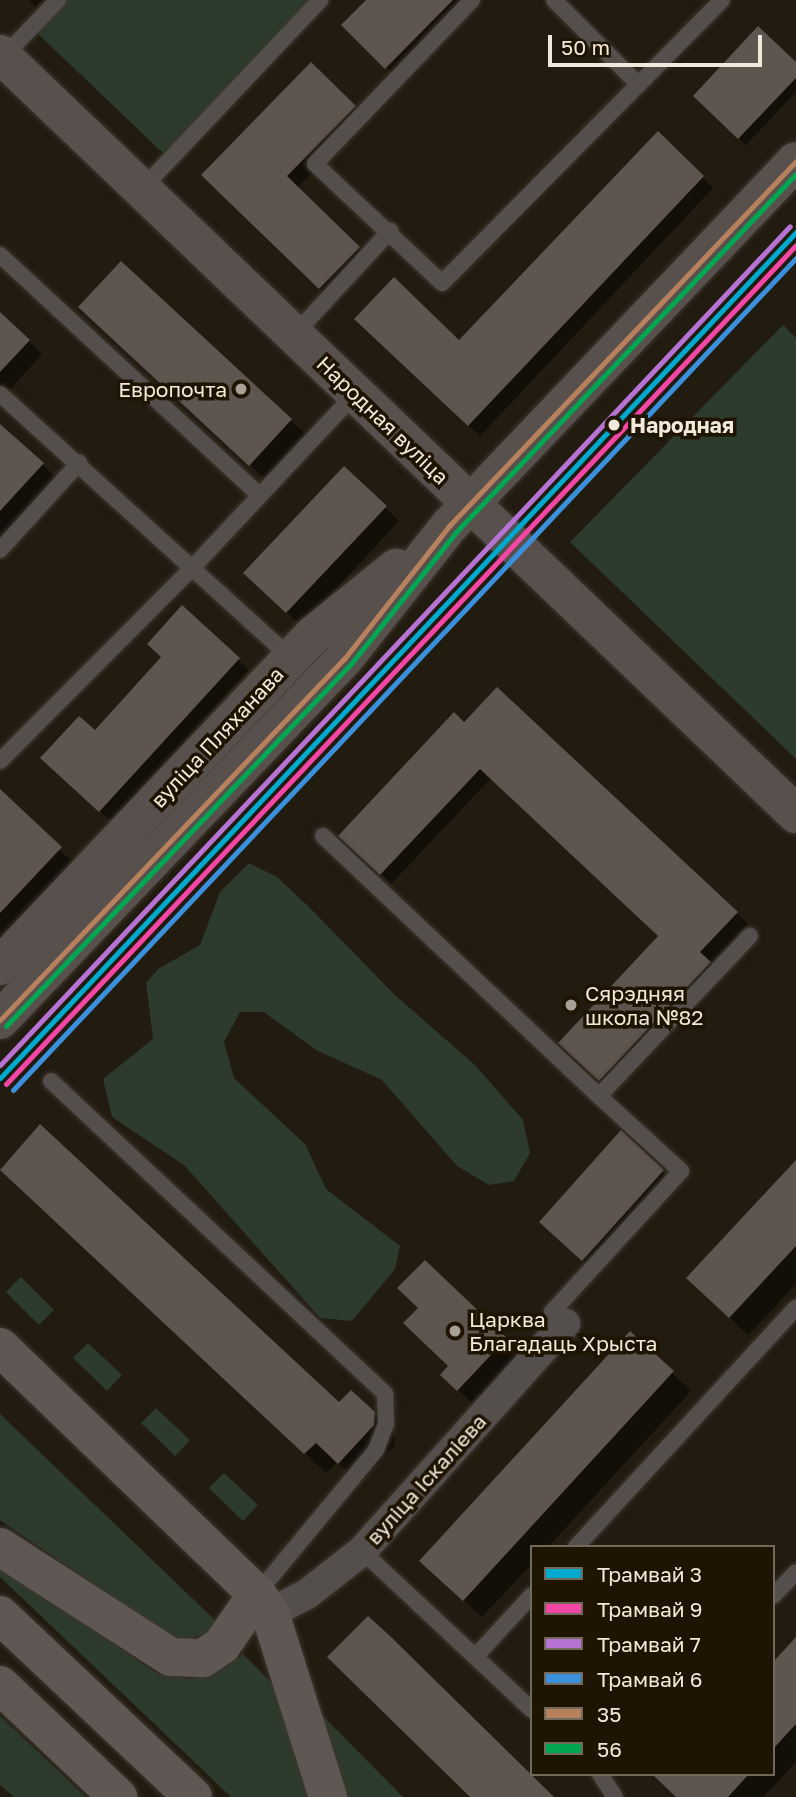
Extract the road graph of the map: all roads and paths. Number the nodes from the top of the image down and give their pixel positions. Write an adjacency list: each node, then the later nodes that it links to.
1 (58, 0): 6 (lane)
2 (320, 0): 9 (lane)
3 (472, 0): 10 (lane)
4 (554, 0): 7 (lane)
5 (722, 0): 7 (lane)
6 (2, 56): 9 (main road, Народная вуліца)
7 (639, 85): 10 (lane)
8 (796, 161): 17 (main road, вуліца Пляханава)
9 (142, 189): 12 (main road, Народная вуліца)
10 (390, 231): 12 (lane)
11 (0, 255): 16 (lane)
12 (294, 335): 13 (main road, Народная вуліца)
13 (356, 393): 16 (lane); 17 (main road, Народная вуліца)
14 (0, 394): 15 (lane)
15 (79, 463): 18 (lane); 19 (lane)
16 (259, 495): 19 (lane)
17 (460, 515): 20 (main road, вуліца Пляханава); 22 (main road, Народная вуліца); 26 (main road, вуліца Пляханава)
18 (0, 550)
19 (194, 566): 20 (lane); 21 (lane)
20 (291, 658): 25 (main road, вуліца Пляханава)
21 (0, 761)
22 (796, 814)
23 (323, 836): 28 (lane)
24 (750, 936): 28 (lane)
25 (0, 966)
26 (0, 1020)
27 (51, 1081): 38 (lane)
28 (599, 1096): 30 (lane)
29 (796, 1308): 32 (lane)
30 (565, 1324): 34 (street, вуліца Іскаліева)
31 (0, 1347): 38 (main road)
32 (578, 1545)
33 (0, 1547): 38 (main road)
34 (362, 1551): 38 (street, вуліца Іскаліева); 40 (lane)
35 (796, 1572): 36 (lane)
36 (775, 1594)
37 (530, 1597): 40 (lane)
38 (264, 1603): 46 (main road)
39 (0, 1615): 45 (main road)
40 (475, 1657): 42 (lane)
41 (0, 1685): 44 (main road)
42 (530, 1708)
43 (605, 1776): 47 (lane)
44 (118, 1797)
45 (193, 1797)
46 (328, 1797)
47 (615, 1797)

